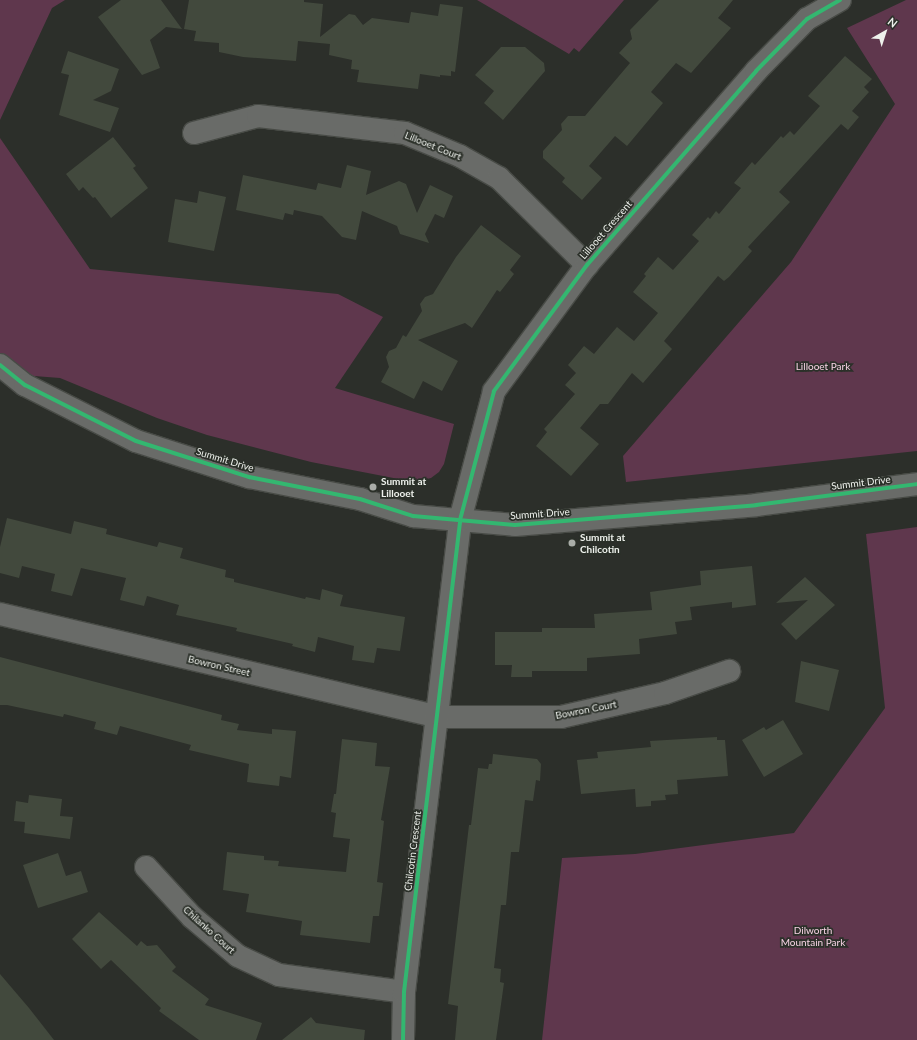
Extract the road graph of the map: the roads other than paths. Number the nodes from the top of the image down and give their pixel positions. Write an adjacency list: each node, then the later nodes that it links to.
1 (840, 0): 3 (street, Lillooet Crescent)
2 (194, 133): 3 (street, Lillooet Court)
3 (587, 265): 6 (street, Lillooet Crescent)
4 (0, 365): 6 (street, Summit Drive)
5 (917, 484): 6 (street, Summit Drive)
6 (460, 520): 9 (street, Chilcotin Crescent)
7 (0, 614): 9 (street, Bowron Street)
8 (729, 671): 9 (street, Bowron Court)
9 (438, 717): 11 (street, Chilcotin Crescent)
10 (146, 867): 11 (street, Chilanko Court)
11 (404, 992): 12 (street, Chilcotin Crescent)
12 (402, 1040)

